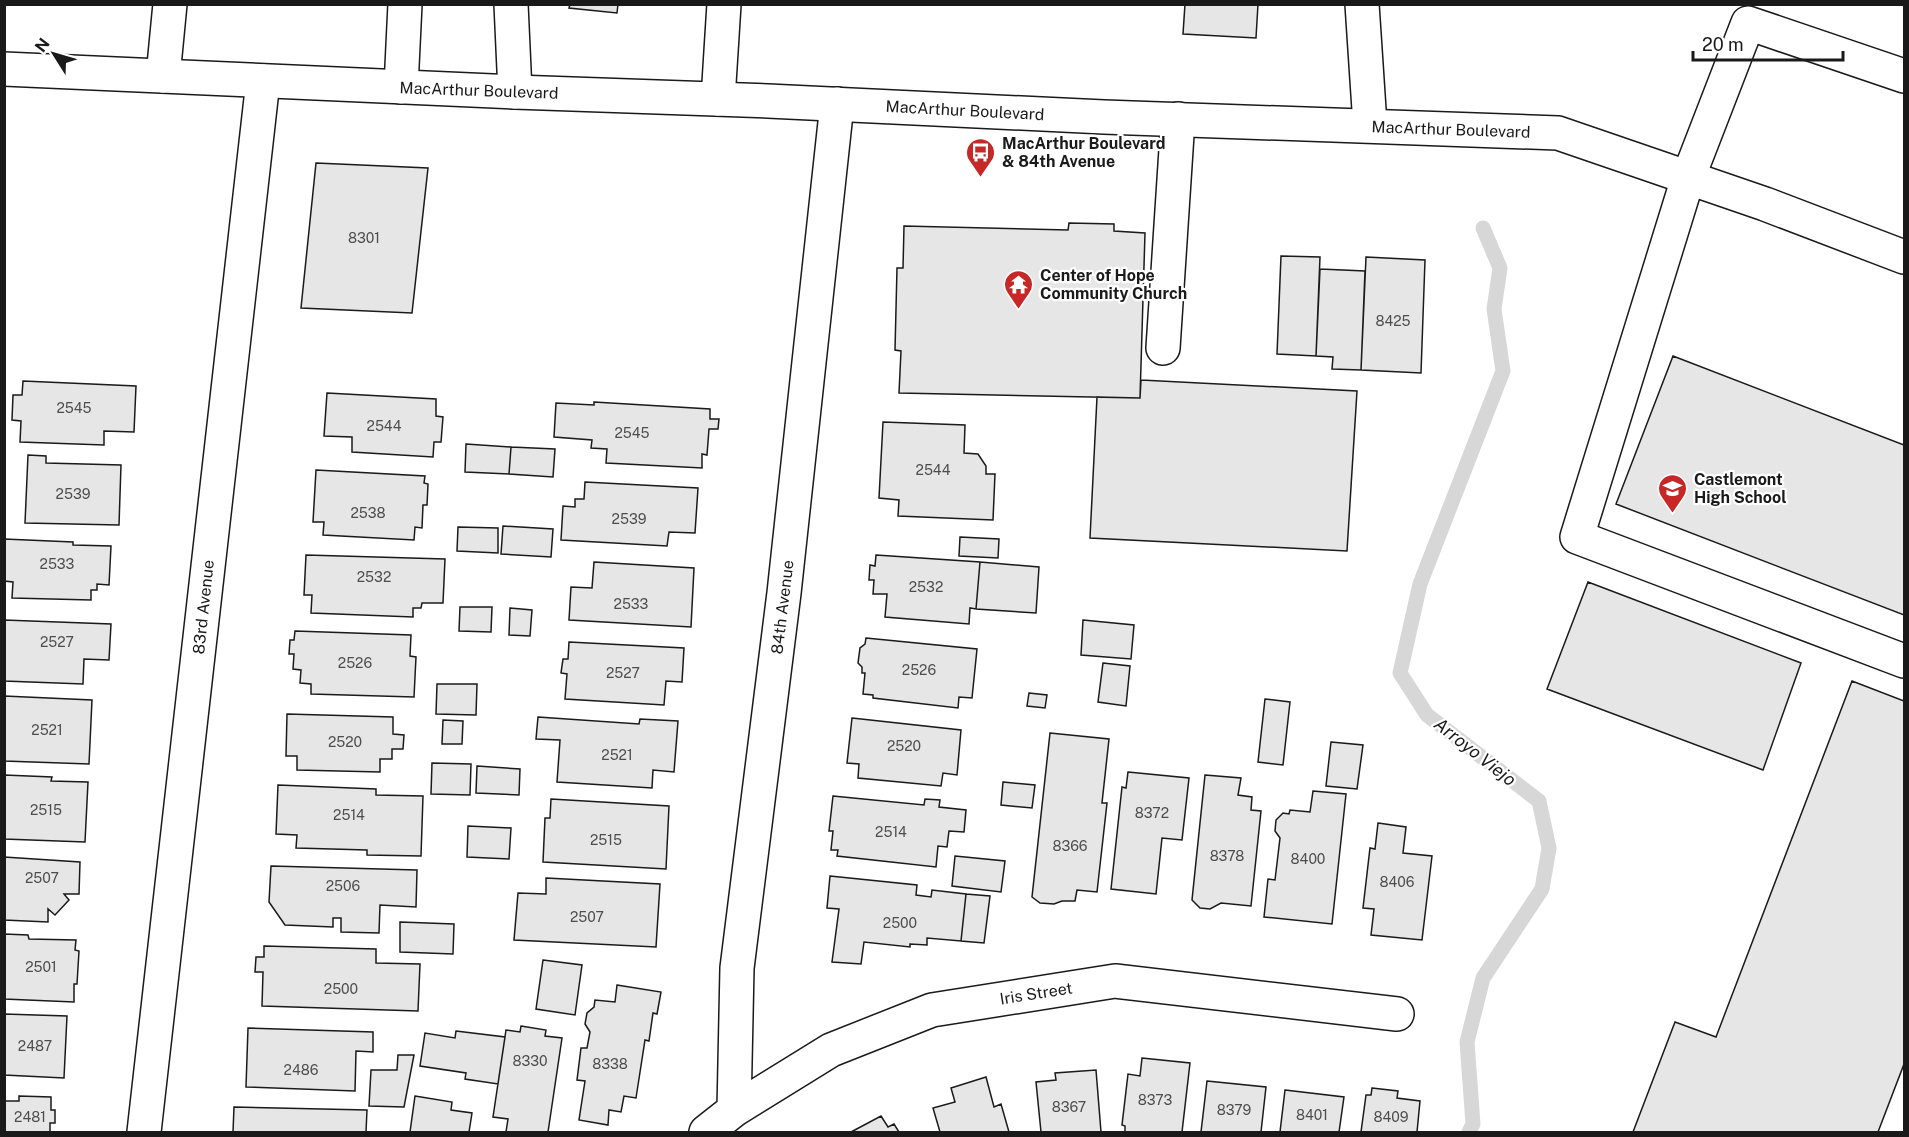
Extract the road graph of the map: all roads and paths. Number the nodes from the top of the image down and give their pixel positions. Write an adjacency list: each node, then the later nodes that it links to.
1 (170, 4): 7 (street)
2 (405, 4): 10 (street)
3 (511, 4): 11 (street)
4 (724, 4): 12 (street)
5 (1362, 4): 15 (street)
6 (4, 69): 7 (street, MacArthur Boulevard)
7 (163, 76): 9 (street, MacArthur Boulevard)
8 (1905, 76): 16 (street)
9 (262, 81): 10 (street, MacArthur Boulevard); 22 (street, 83rd Avenue)
10 (401, 87): 11 (street, MacArthur Boulevard)
11 (515, 92): 12 (street, MacArthur Boulevard)
12 (718, 99): 13 (street, MacArthur Boulevard)
13 (837, 104): 14 (street, MacArthur Boulevard); 21 (street, 84th Avenue)
14 (1178, 119): 15 (street, MacArthur Boulevard); 18 (street)
15 (1370, 125): 16 (street, MacArthur Boulevard)
16 (1688, 178): 17 (street, MacArthur Boulevard); 19 (street)
17 (1905, 257)
18 (1162, 348)
19 (1905, 661)
20 (1397, 1014): 21 (street, Iris Street)
21 (734, 1110): 23 (street, Iris Street)
22 (144, 1132)
23 (706, 1132)

